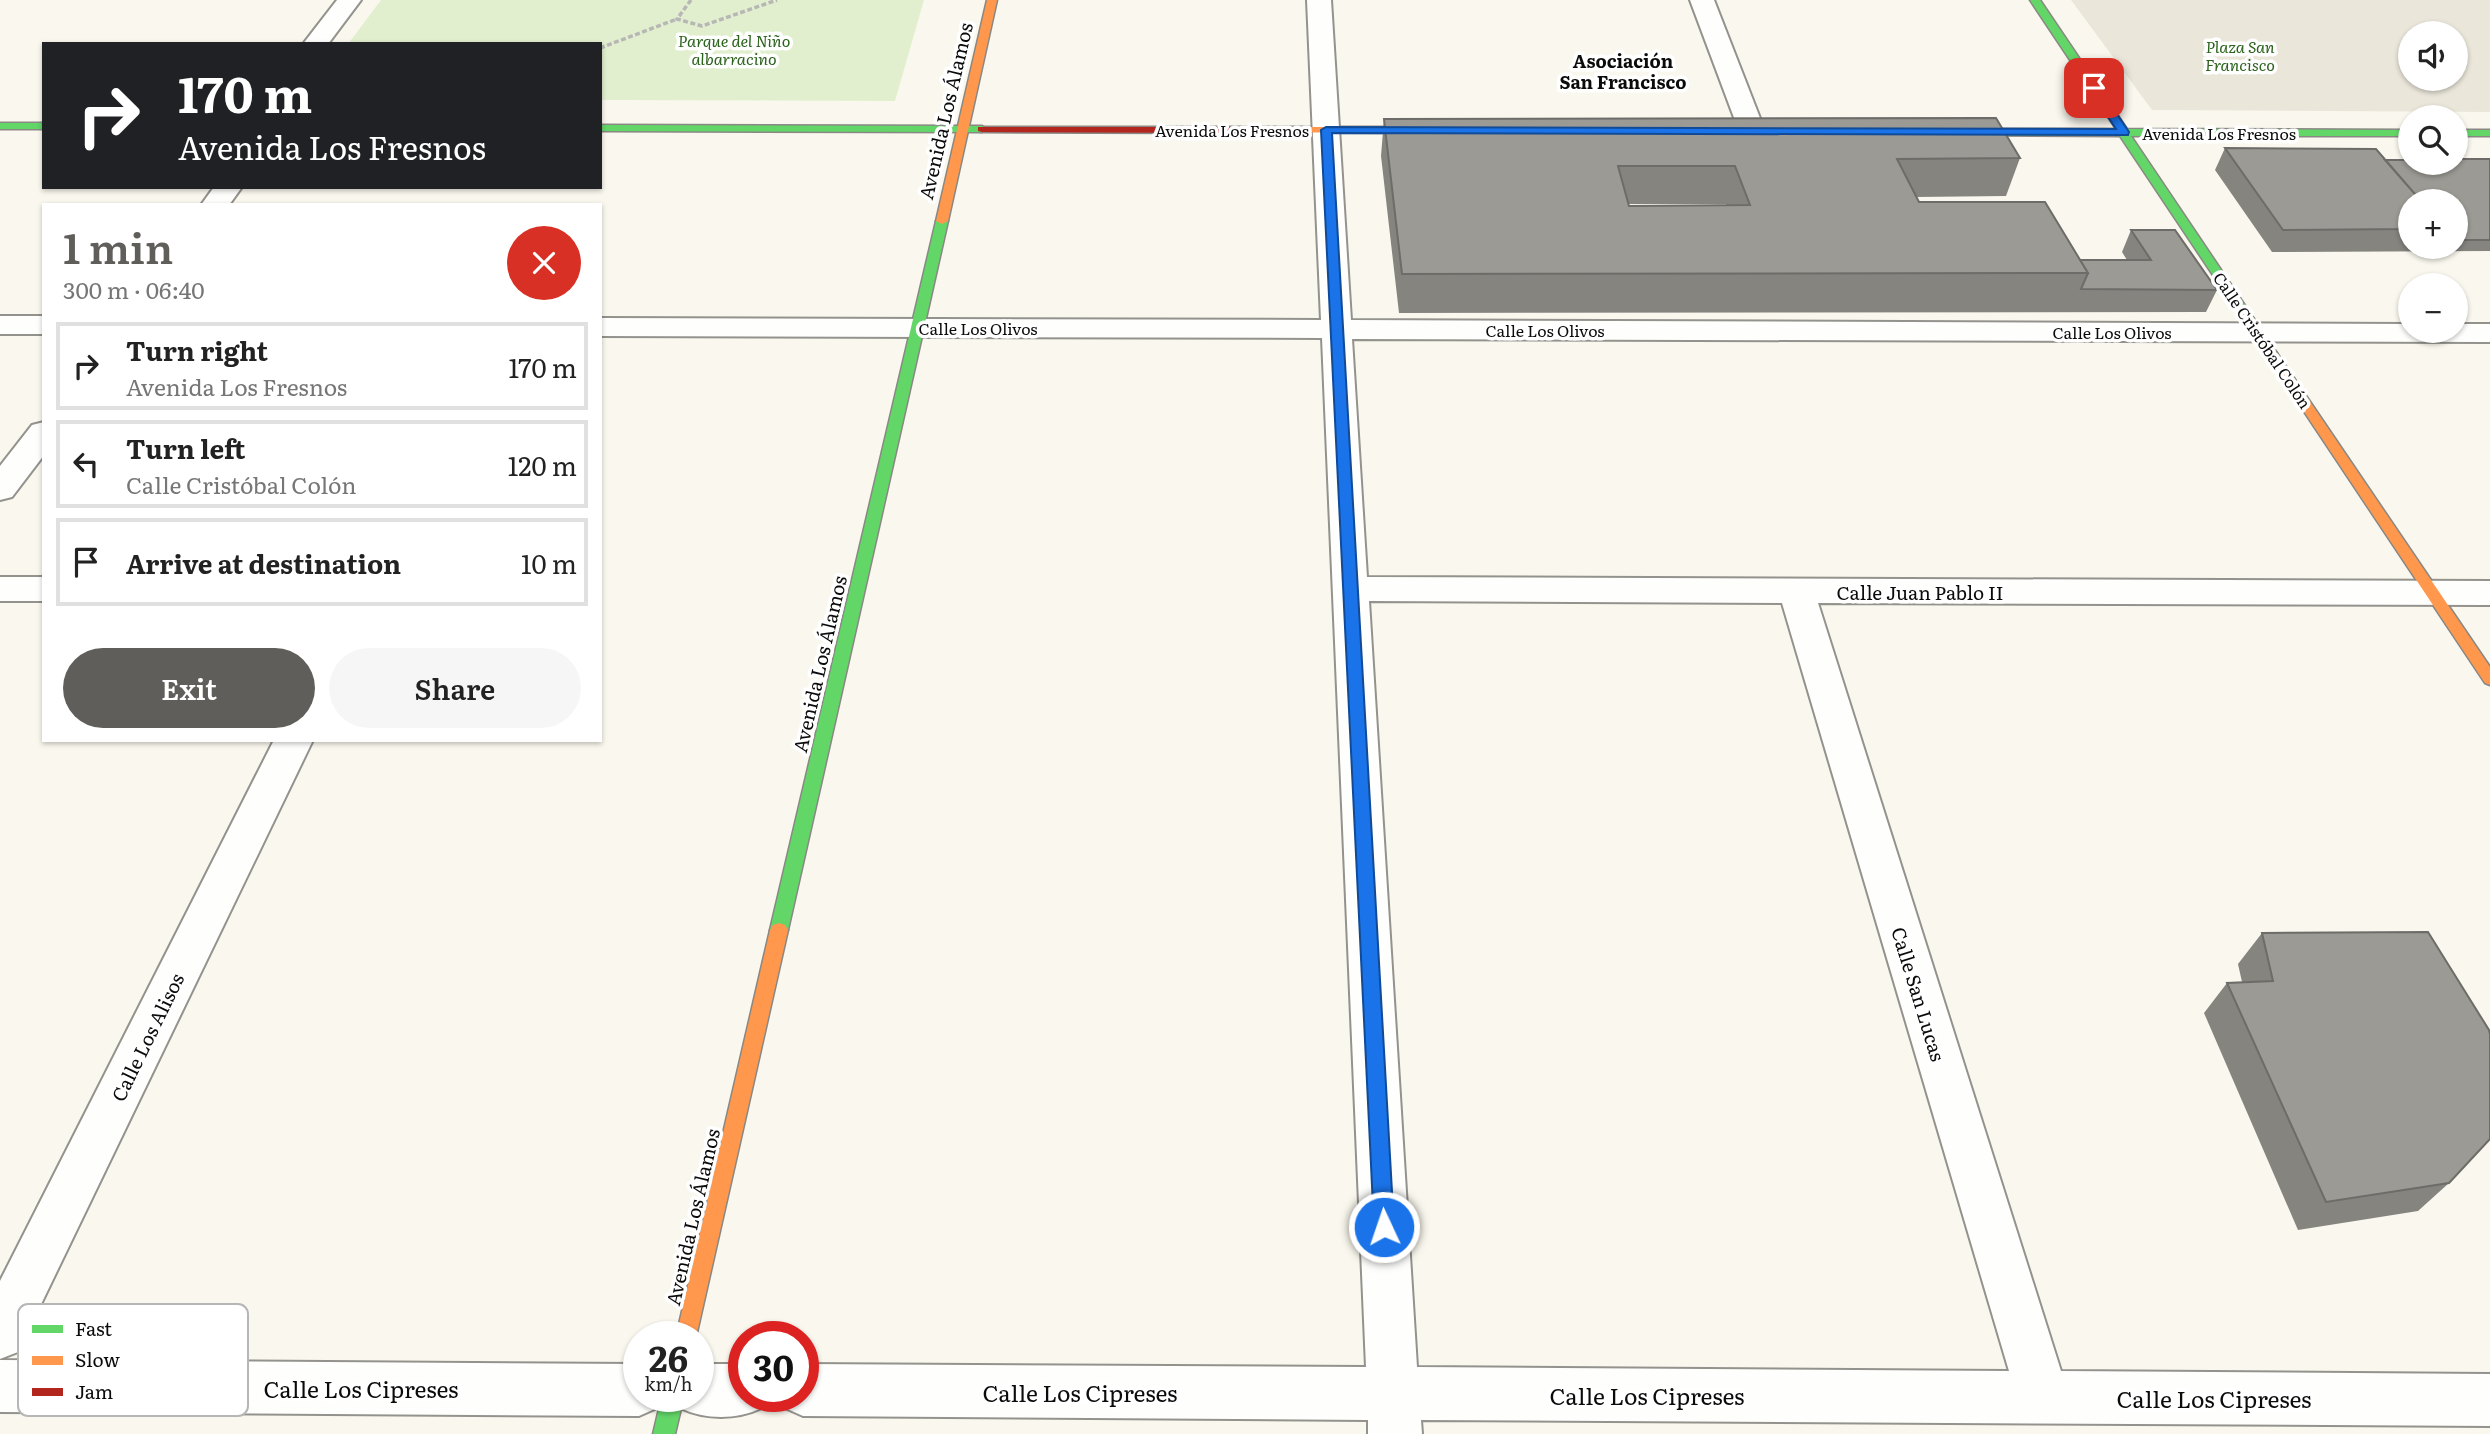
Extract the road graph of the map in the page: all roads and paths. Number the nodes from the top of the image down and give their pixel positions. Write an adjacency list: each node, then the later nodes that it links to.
1 (349, 0): 9 (street)
2 (691, 0): 8 (path)
3 (777, 0): 8 (path)
4 (992, 0): 14 (street, Avenida Los Álamos)
5 (1320, 0): 15 (street)
6 (1702, 0): 17 (street)
7 (2035, 0): 19 (street, Calle Cristóbal Colón)
8 (677, 19): 10 (path)
9 (317, 42)
10 (602, 47)
11 (0, 126): 12 (street)
12 (42, 127)
13 (602, 128): 14 (street, Avenida Los Fresnos)
14 (962, 129): 15 (street, Avenida Los Fresnos); 26 (street, Avenida Los Álamos)
15 (1326, 130): 16 (street, Avenida Los Fresnos); 27 (street)
16 (1448, 130)
17 (1752, 131)
18 (1940, 132): 19 (street, Avenida Los Fresnos)
19 (2124, 132): 20 (street, Avenida Los Fresnos); 28 (street, Calle Cristóbal Colón)
20 (2398, 133)
21 (2468, 133): 22 (street)
22 (2490, 133)
23 (0, 325): 24 (street)
24 (42, 325)
25 (602, 327): 26 (street, Calle Los Olivos)
26 (917, 328): 27 (street, Calle Los Olivos); 40 (street, Avenida Los Álamos)
27 (1336, 329): 28 (street, Calle Los Olivos); 34 (street)
28 (2258, 332): 29 (street, Calle Los Olivos); 36 (street, Calle Cristóbal Colón)
29 (2490, 333)
30 (42, 435): 31 (street)
31 (0, 489)
32 (0, 589): 33 (street)
33 (42, 589)
34 (1350, 589): 35 (street, Calle Juan Pablo II); 50 (street)
35 (1796, 591): 36 (street, Calle Juan Pablo II); 47 (street, Calle San Lucas)
36 (2432, 593): 37 (street, Calle Juan Pablo II); 38 (street, Calle Cristóbal Colón)
37 (2490, 593)
38 (2490, 680)
39 (293, 742): 41 (street, Calle Los Alisos)
40 (690, 1321)
41 (0, 1334)
42 (0, 1386): 43 (street, Calle Los Cipreses)
43 (18, 1386)
44 (248, 1388): 45 (street, Calle Los Cipreses)
45 (623, 1390)
46 (819, 1392): 50 (street, Calle Los Cipreses)
47 (2043, 1397): 48 (street, Calle Los Cipreses); 50 (street, Calle Los Cipreses)
48 (2490, 1400)
49 (669, 1412): 51 (street)
50 (1394, 1414)
51 (664, 1434)

